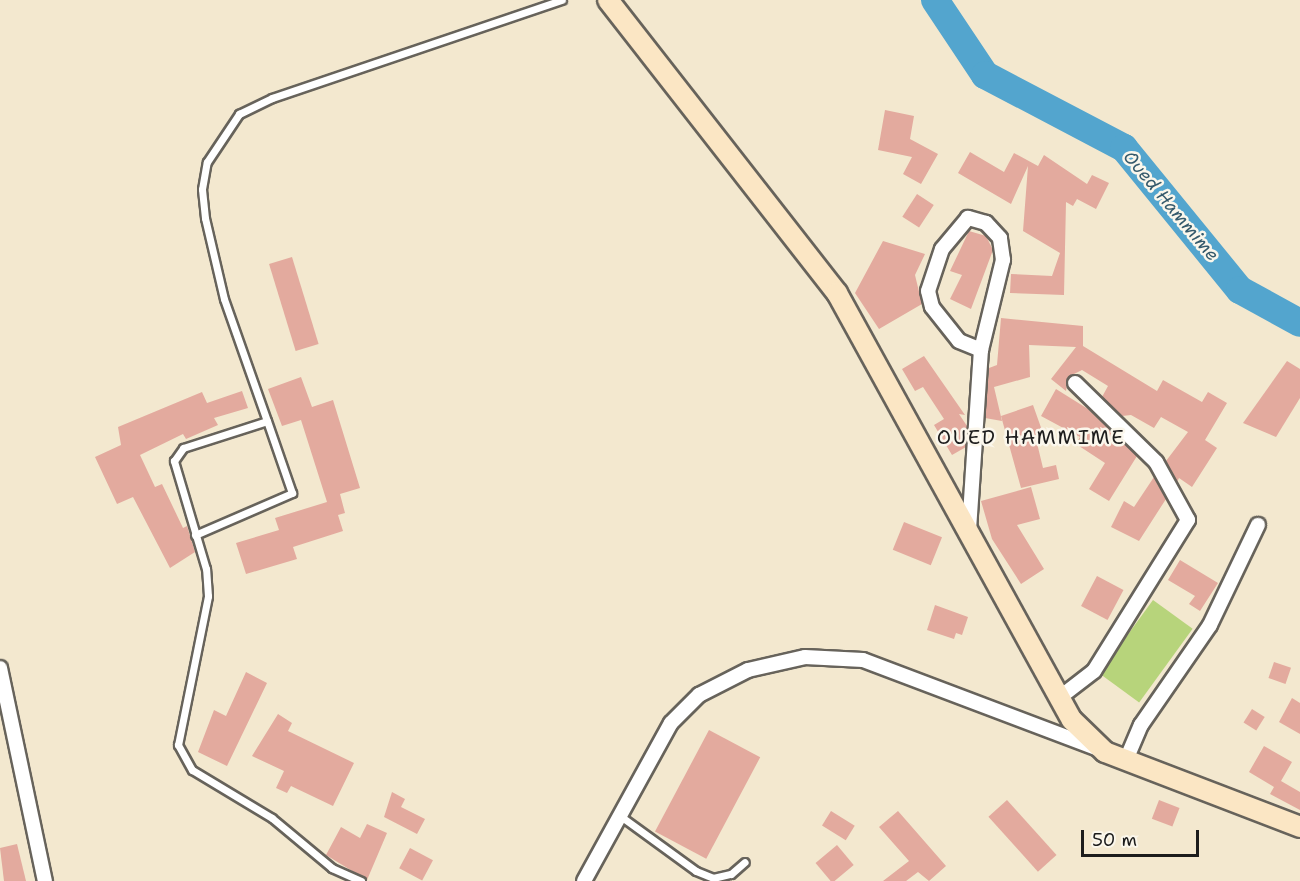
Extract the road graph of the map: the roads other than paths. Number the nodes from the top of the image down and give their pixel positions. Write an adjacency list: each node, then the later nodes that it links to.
1 (562, 0): 5 (lane)
2 (608, 0): 8 (main road)
3 (981, 350): 3 (street); 8 (street)
4 (1075, 383): 10 (street)
5 (267, 421): 7 (lane); 7 (lane)
6 (1258, 525): 12 (street)
7 (195, 535): 17 (lane)
8 (969, 538): 10 (main road)
9 (0, 668): 16 (street)
10 (1059, 698): 11 (main road)
11 (1105, 752): 12 (main road); 13 (street)
12 (1126, 760): 14 (main road)
13 (620, 815): 15 (lane); 18 (street)
14 (1300, 827)
15 (745, 862)
16 (45, 881)
17 (361, 881)
18 (584, 881)

